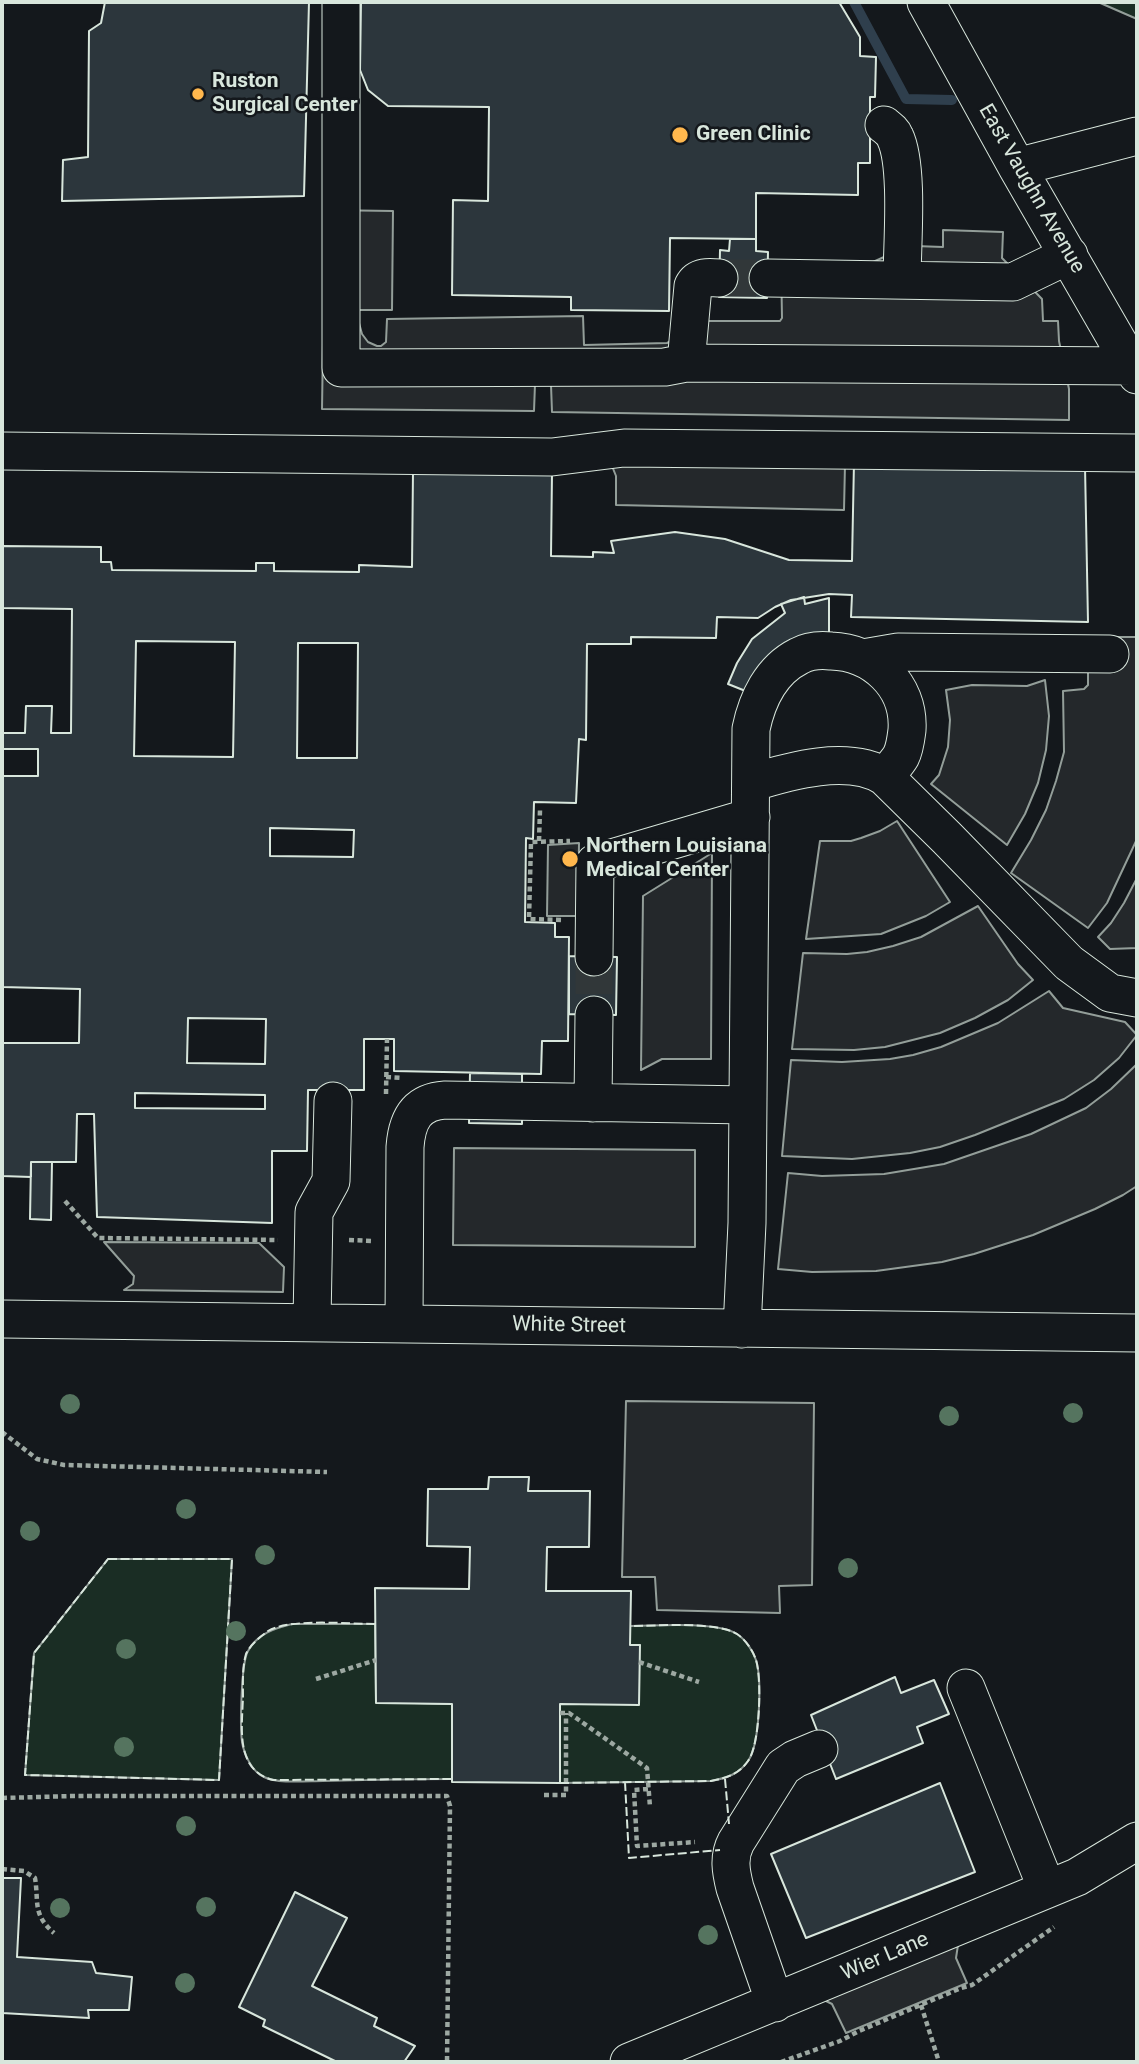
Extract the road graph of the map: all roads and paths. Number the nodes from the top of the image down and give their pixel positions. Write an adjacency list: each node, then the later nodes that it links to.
1 (341, 2): 10 (street)
2 (926, 2): 5 (street, East Vaughn Avenue)
3 (884, 125): 9 (street)
4 (1137, 136): 5 (street)
5 (1017, 167): 6 (street, East Vaughn Avenue)
6 (1069, 255): 9 (street); 11 (street, East Vaughn Avenue)
7 (719, 278): 10 (street)
8 (768, 278): 9 (street)
9 (902, 280)
10 (686, 363): 11 (street)
11 (1135, 370)
12 (2, 451): 13 (street)
13 (1137, 453)
14 (1110, 654): 15 (street)
15 (863, 658): 16 (street); 17 (street)
16 (885, 777): 17 (street); 21 (street)
17 (751, 800): 20 (street); 25 (street)
18 (540, 810): 19 (path)
19 (539, 841)
20 (594, 957)
21 (1137, 998)
22 (594, 1015): 24 (street)
23 (333, 1101): 29 (street)
24 (593, 1102): 25 (street); 30 (street)
25 (748, 1105): 31 (street)
26 (65, 1201): 27 (path)
27 (282, 1240)
28 (2, 1319): 29 (street, White Street)
29 (313, 1321): 30 (street, White Street)
30 (404, 1322): 31 (street, White Street)
31 (741, 1329): 32 (street, White Street)
32 (1137, 1333)
33 (2, 1432): 34 (path)
34 (327, 1472)
35 (376, 1660): 37 (path)
36 (639, 1662): 38 (path)
37 (316, 1679)
38 (699, 1682)
39 (966, 1688): 48 (street)
40 (819, 1749): 51 (street)
41 (648, 1789): 42 (path); 44 (path); 46 (path)
42 (544, 1795)
43 (2, 1798): 53 (path)
44 (650, 1807)
45 (1137, 1841): 48 (street, Wier Lane)
46 (695, 1842)
47 (2, 1869): 50 (path)
48 (1047, 1889): 51 (street, Wier Lane)
49 (1064, 1921): 52 (path)
50 (54, 1933)
51 (775, 2003): 54 (street, Wier Lane)
52 (921, 2005): 55 (path); 56 (path)
53 (447, 2062)
54 (629, 2062)
55 (780, 2062)
56 (939, 2062)

